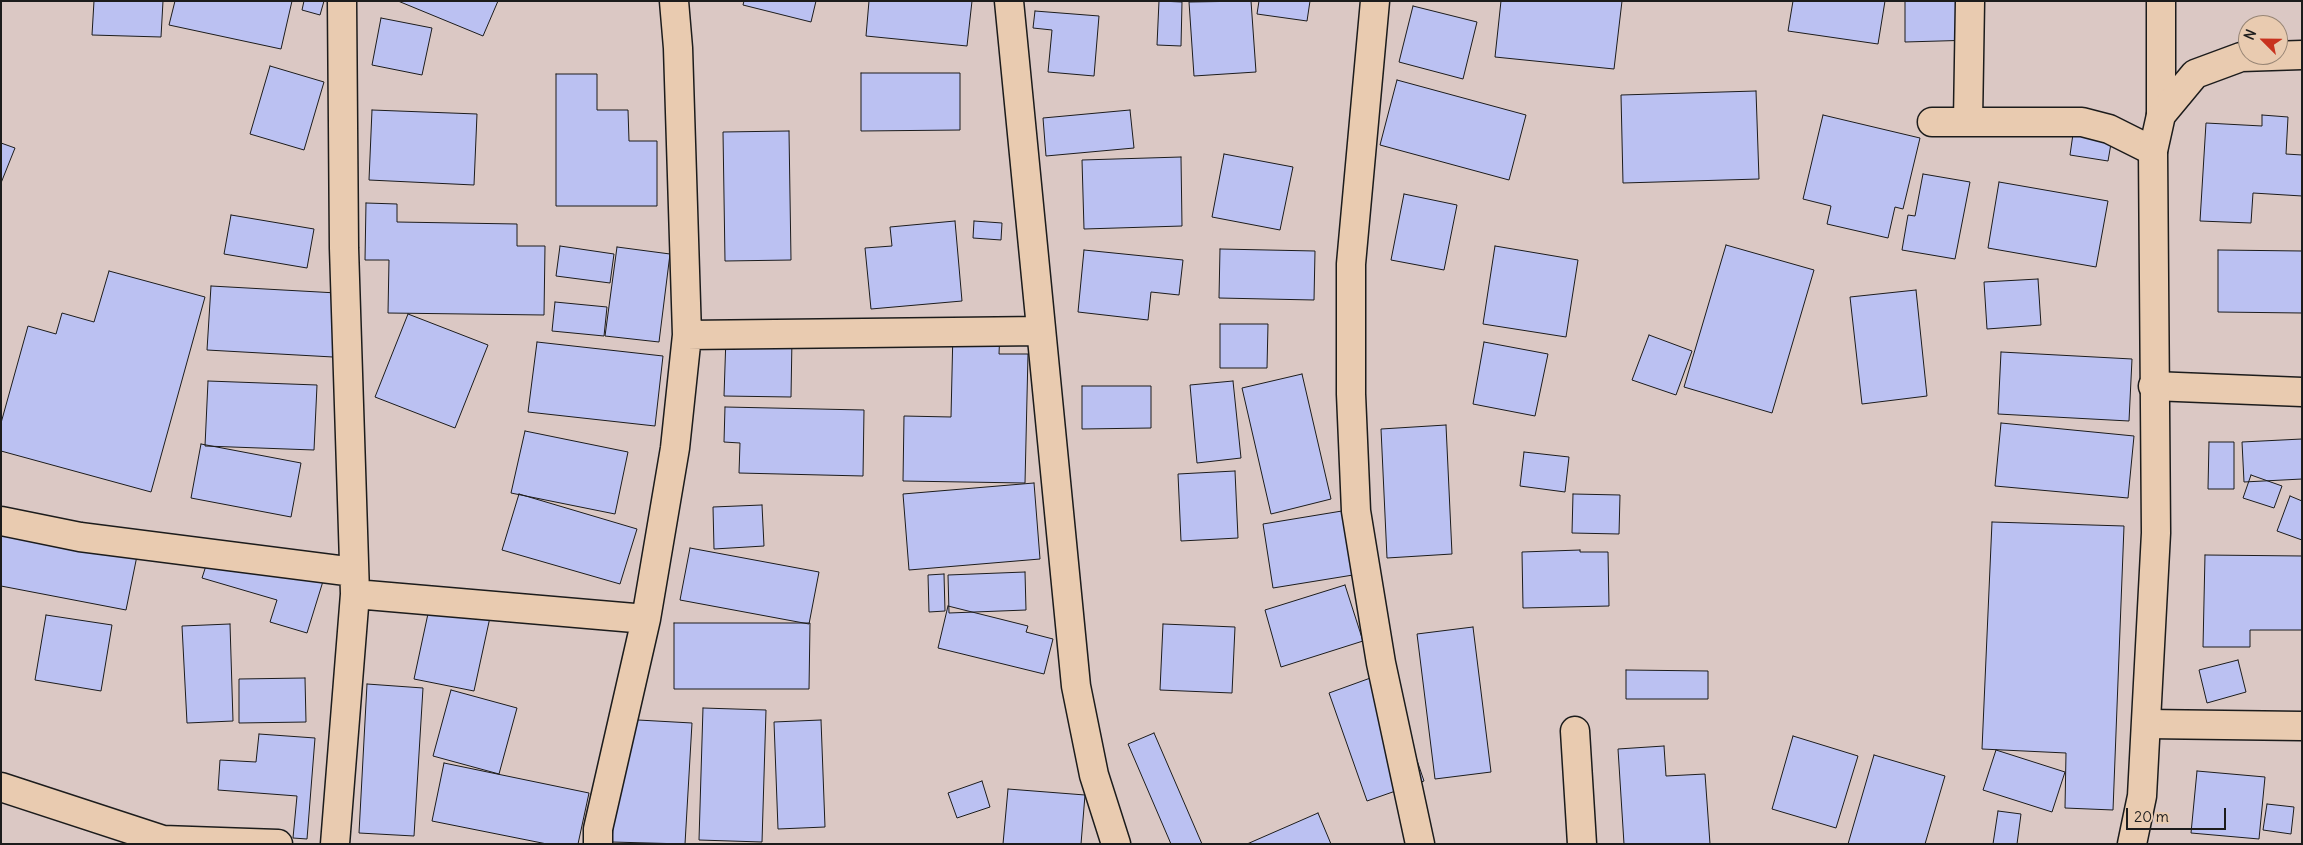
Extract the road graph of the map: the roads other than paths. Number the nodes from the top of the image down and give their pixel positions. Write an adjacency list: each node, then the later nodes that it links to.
1 (342, 1): 17 (street)
2 (674, 1): 13 (street)
3 (1009, 1): 12 (street)
4 (1375, 1): 27 (street)
5 (1970, 1): 9 (street)
6 (2161, 1): 8 (street)
7 (2302, 55): 8 (street)
8 (2161, 115): 11 (street)
9 (1968, 121): 10 (street); 11 (street)
10 (1932, 122)
11 (2154, 151): 14 (street)
12 (1042, 331): 13 (street); 26 (street)
13 (687, 335): 18 (street)
14 (2154, 386): 15 (street); 19 (street)
15 (2302, 392)
16 (1, 521): 17 (street)
17 (355, 583): 18 (street); 24 (street)
18 (646, 619): 25 (street)
19 (2147, 724): 20 (street); 29 (street)
20 (2302, 726)
21 (1575, 731): 28 (street)
22 (1, 787): 23 (street)
23 (278, 844)
24 (335, 844)
25 (598, 844)
26 (1116, 844)
27 (1420, 844)
28 (1582, 844)
29 (2132, 844)

